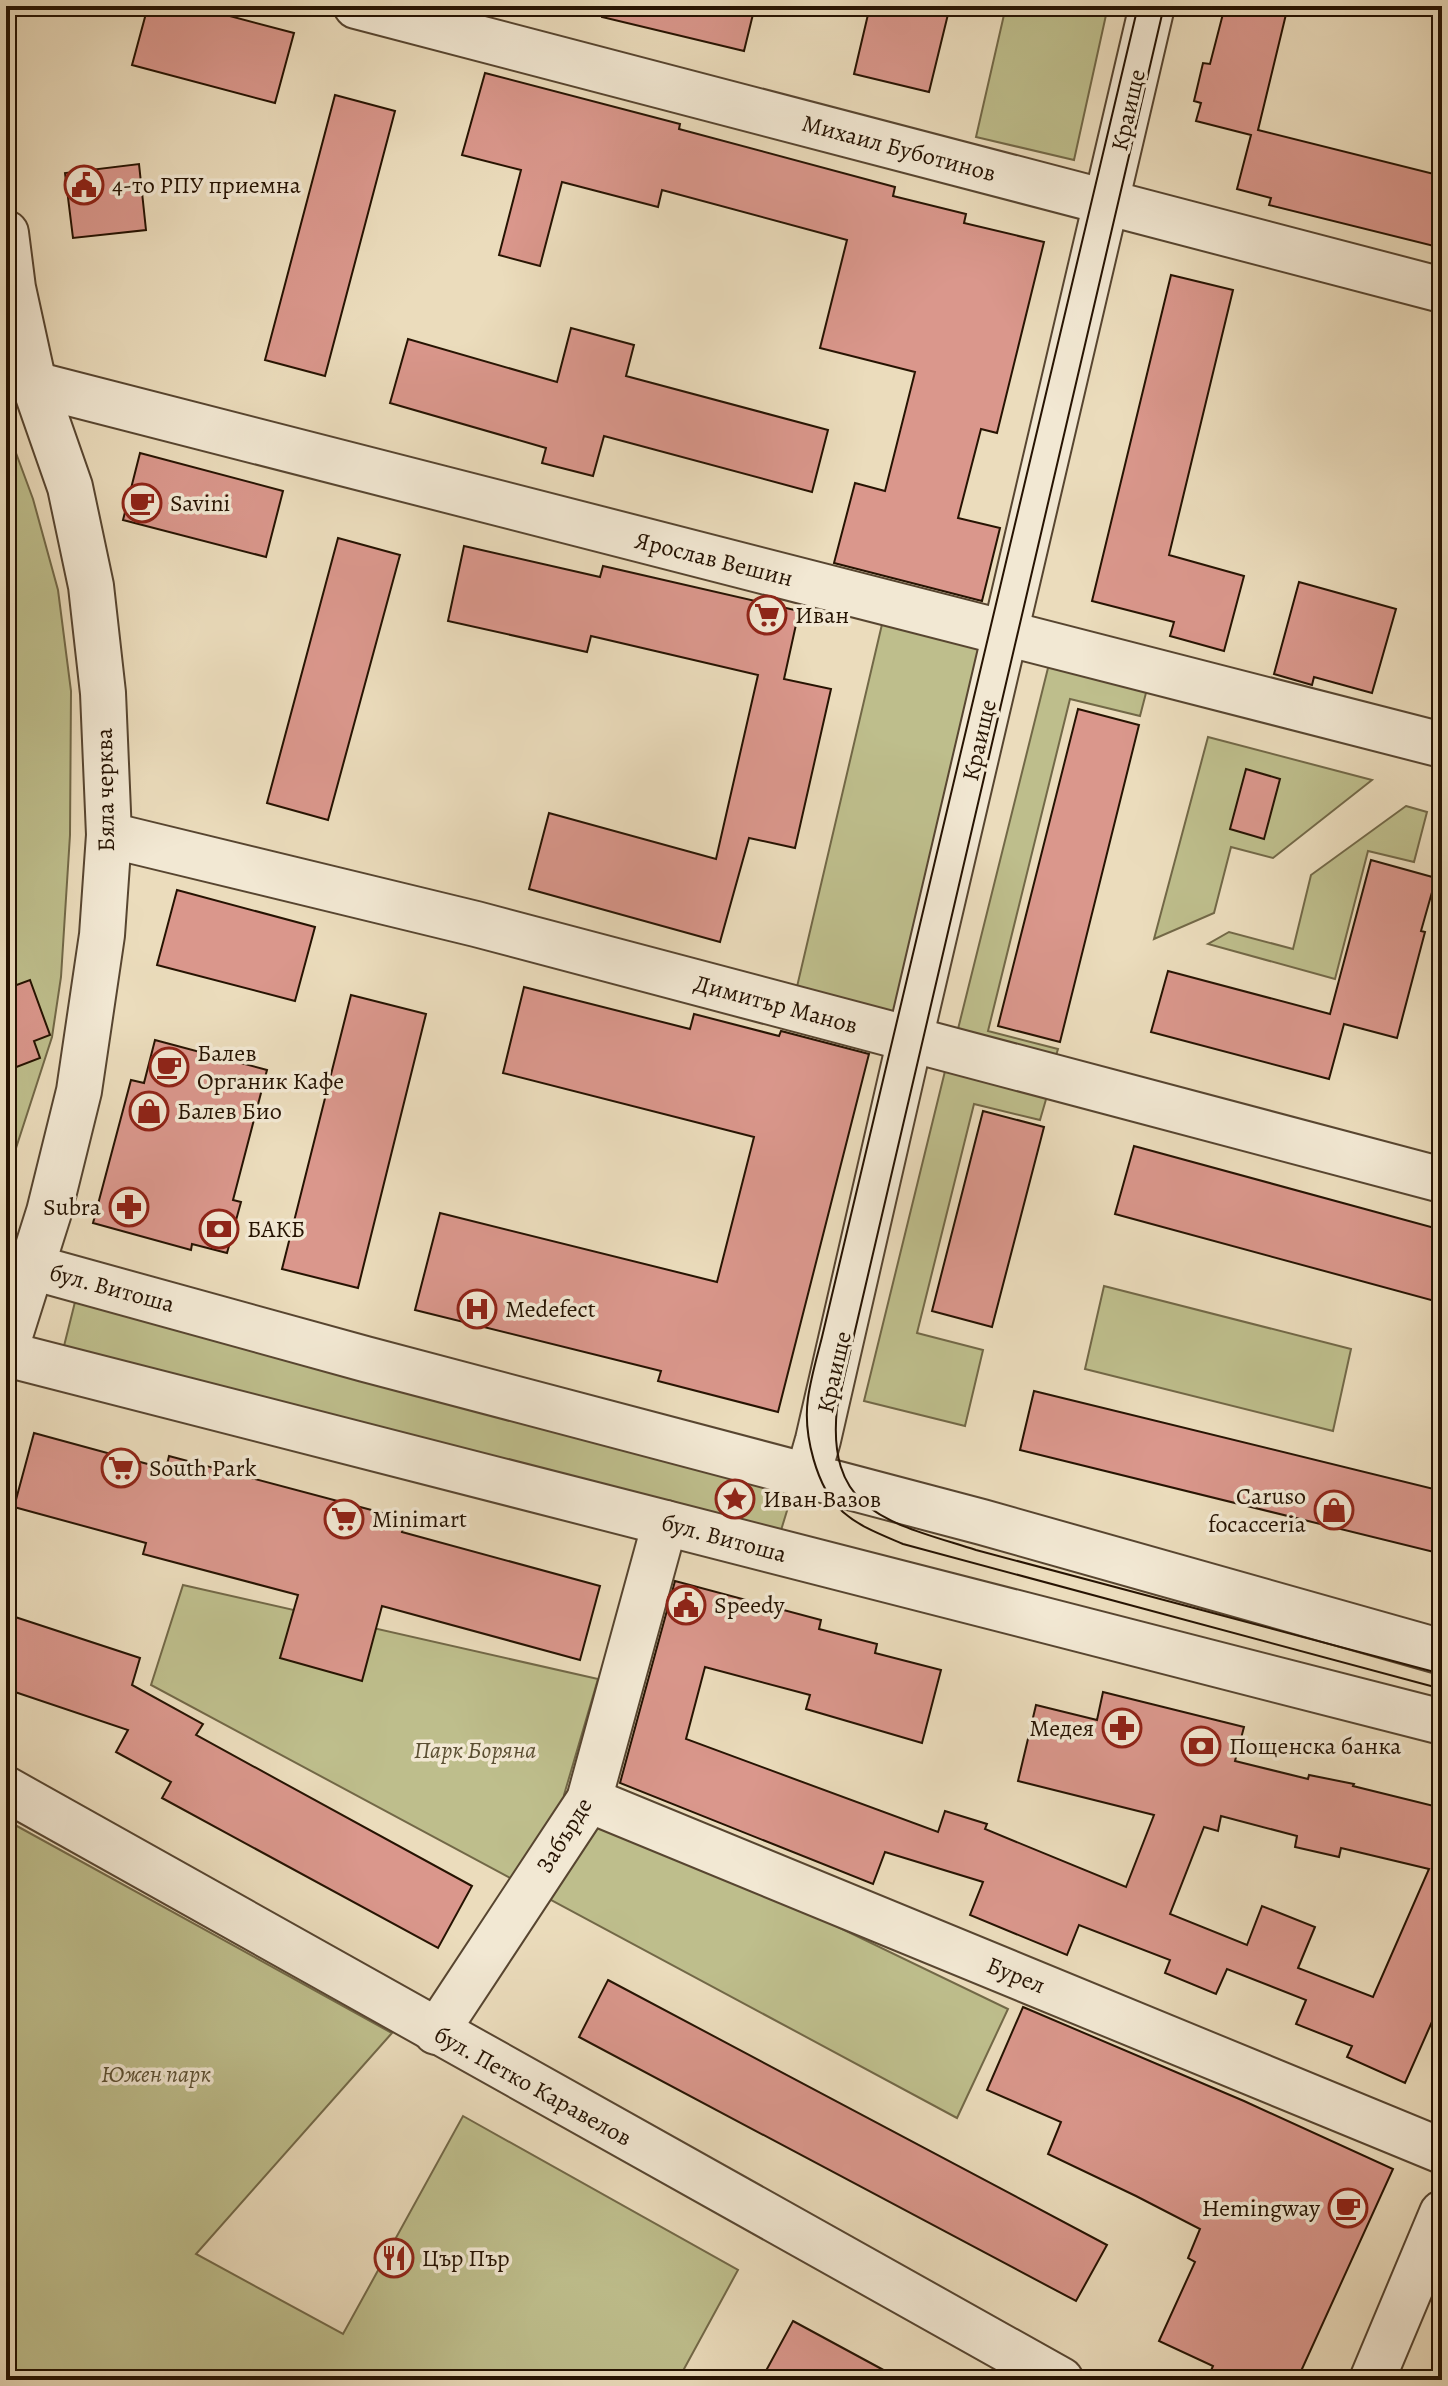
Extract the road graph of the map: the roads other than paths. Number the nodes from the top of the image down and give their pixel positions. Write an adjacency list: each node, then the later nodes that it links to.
1 (356, 6): 3 (street, Михаил Буботинов)
2 (1152, 6): 3 (street, Краище)
3 (1106, 202): 5 (street, Михаил Буботинов); 7 (street, Краище)
4 (6, 233): 6 (street, Бяла черква)
5 (1442, 290)
6 (34, 384): 7 (street, Ярослав Вешин); 9 (street, Бяла черква)
7 (1005, 634): 8 (street, Ярослав Вешин); 10 (street, Краище)
8 (1442, 745)
9 (109, 835): 10 (street, Димитър Манов); 12 (street, Бяла черква)
10 (910, 1039): 11 (street, Димитър Манов); 15 (street, Краище)
11 (1442, 1180)
12 (32, 1267): 13 (street, Бяла черква); 15 (street, бул. Витоша)
13 (6, 1348)
14 (6, 1354): 16 (street, бул. Витоша)
15 (808, 1475): 17 (street, бул. Витоша)
16 (665, 1523): 18 (street, бул. Витоша); 20 (street, Забърде)
17 (1442, 1652)
18 (1442, 1722)
19 (6, 1789): 21 (street, бул. Петко Каравелов)
20 (589, 1800): 21 (street, Забърде); 22 (street, Бурел)
21 (436, 2032): 24 (street, бул. Петко Каравелов)
22 (1442, 2151)
23 (1442, 2213): 25 (street)
24 (1061, 2380)
25 (1372, 2380)

